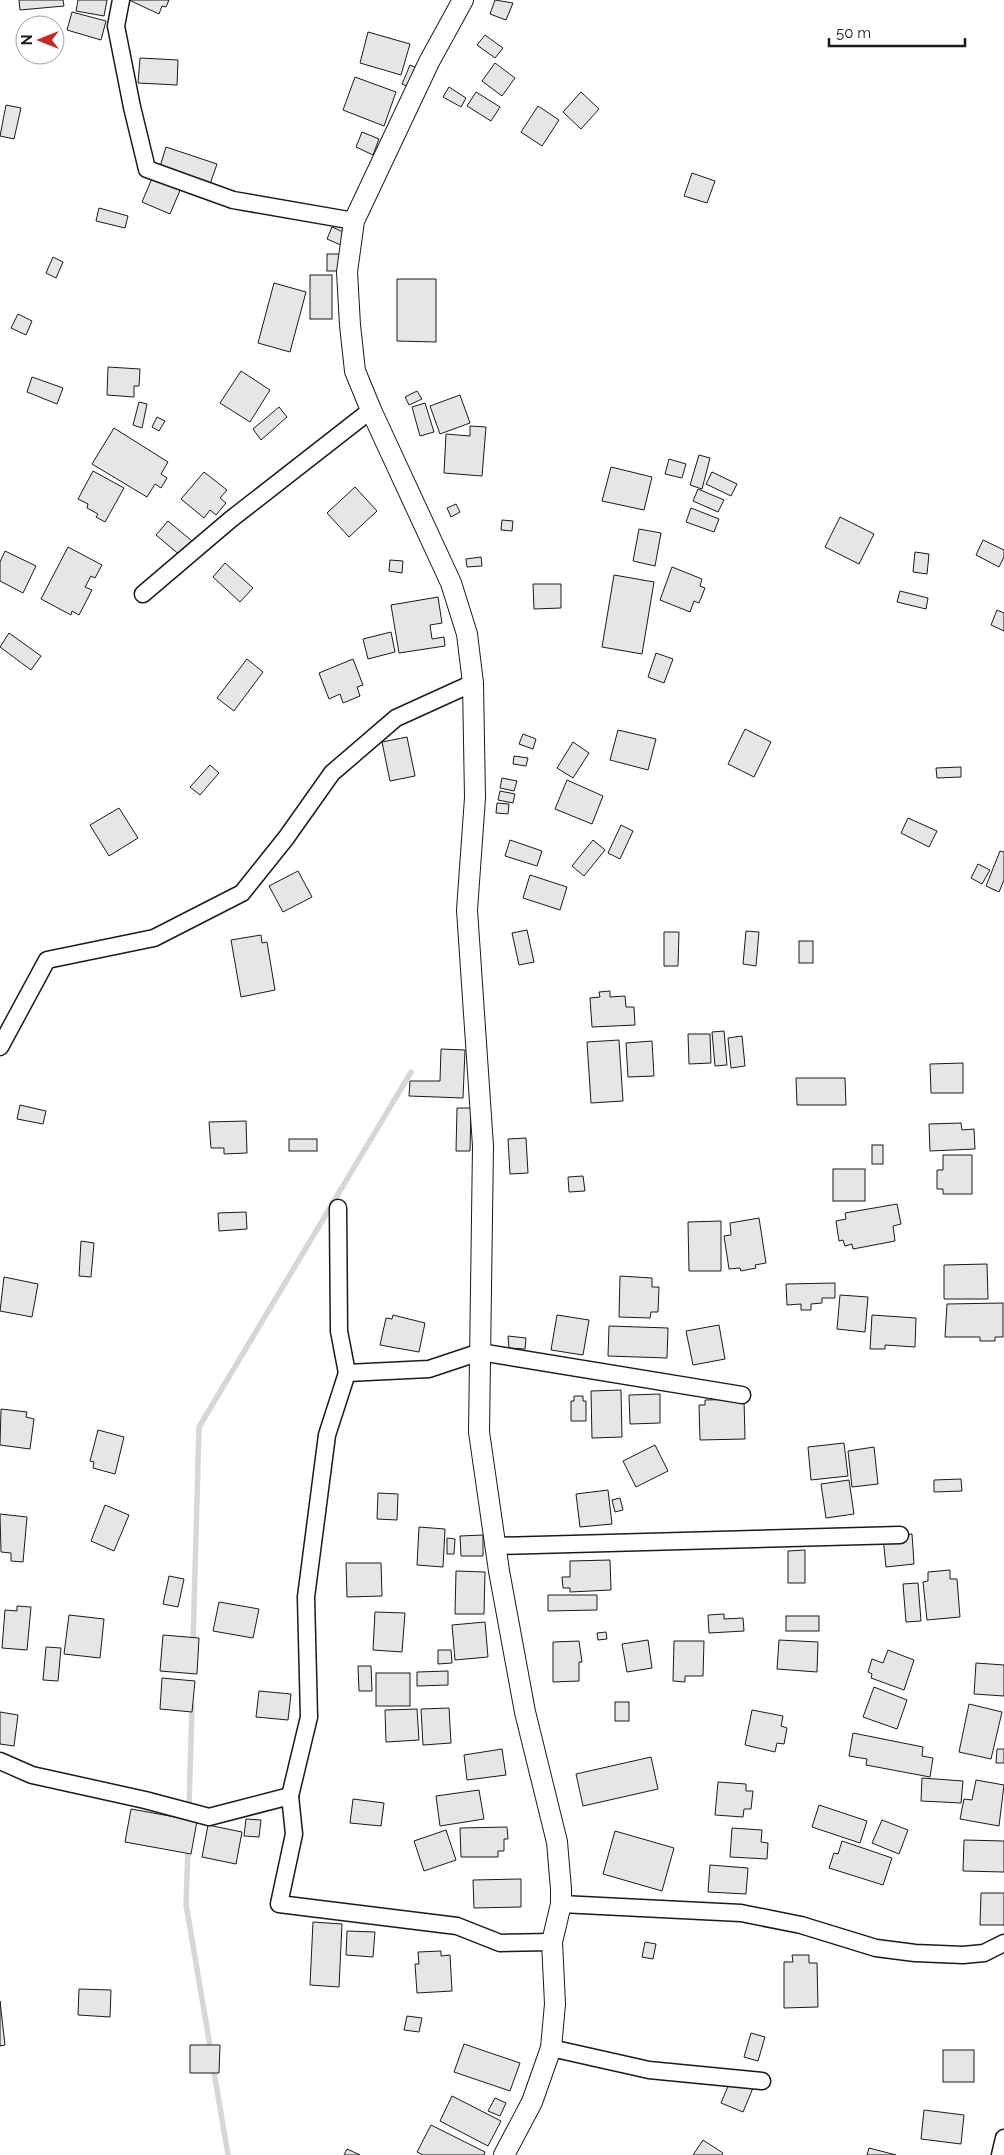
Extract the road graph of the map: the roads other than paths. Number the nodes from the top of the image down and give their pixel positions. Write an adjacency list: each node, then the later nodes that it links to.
1 (121, 0): 3 (street)
2 (463, 0): 3 (street)
3 (354, 221): 4 (street)
4 (371, 410): 5 (street); 6 (street)
5 (143, 594)
6 (473, 683): 7 (street); 9 (street)
7 (0, 1046)
8 (338, 1208): 10 (street)
9 (480, 1352): 10 (street); 11 (street); 13 (street)
10 (348, 1374): 15 (street)
11 (742, 1395)
12 (900, 1535): 13 (street)
13 (496, 1546): 16 (street)
14 (0, 1761): 15 (street)
15 (290, 1796): 17 (street)
16 (561, 1904): 17 (street); 18 (street)
17 (552, 1942): 19 (street)
18 (1004, 1943)
19 (551, 2048): 20 (street); 22 (street)
20 (762, 2081)
21 (1004, 2138): 23 (street)
22 (504, 2155)
23 (1000, 2155)

